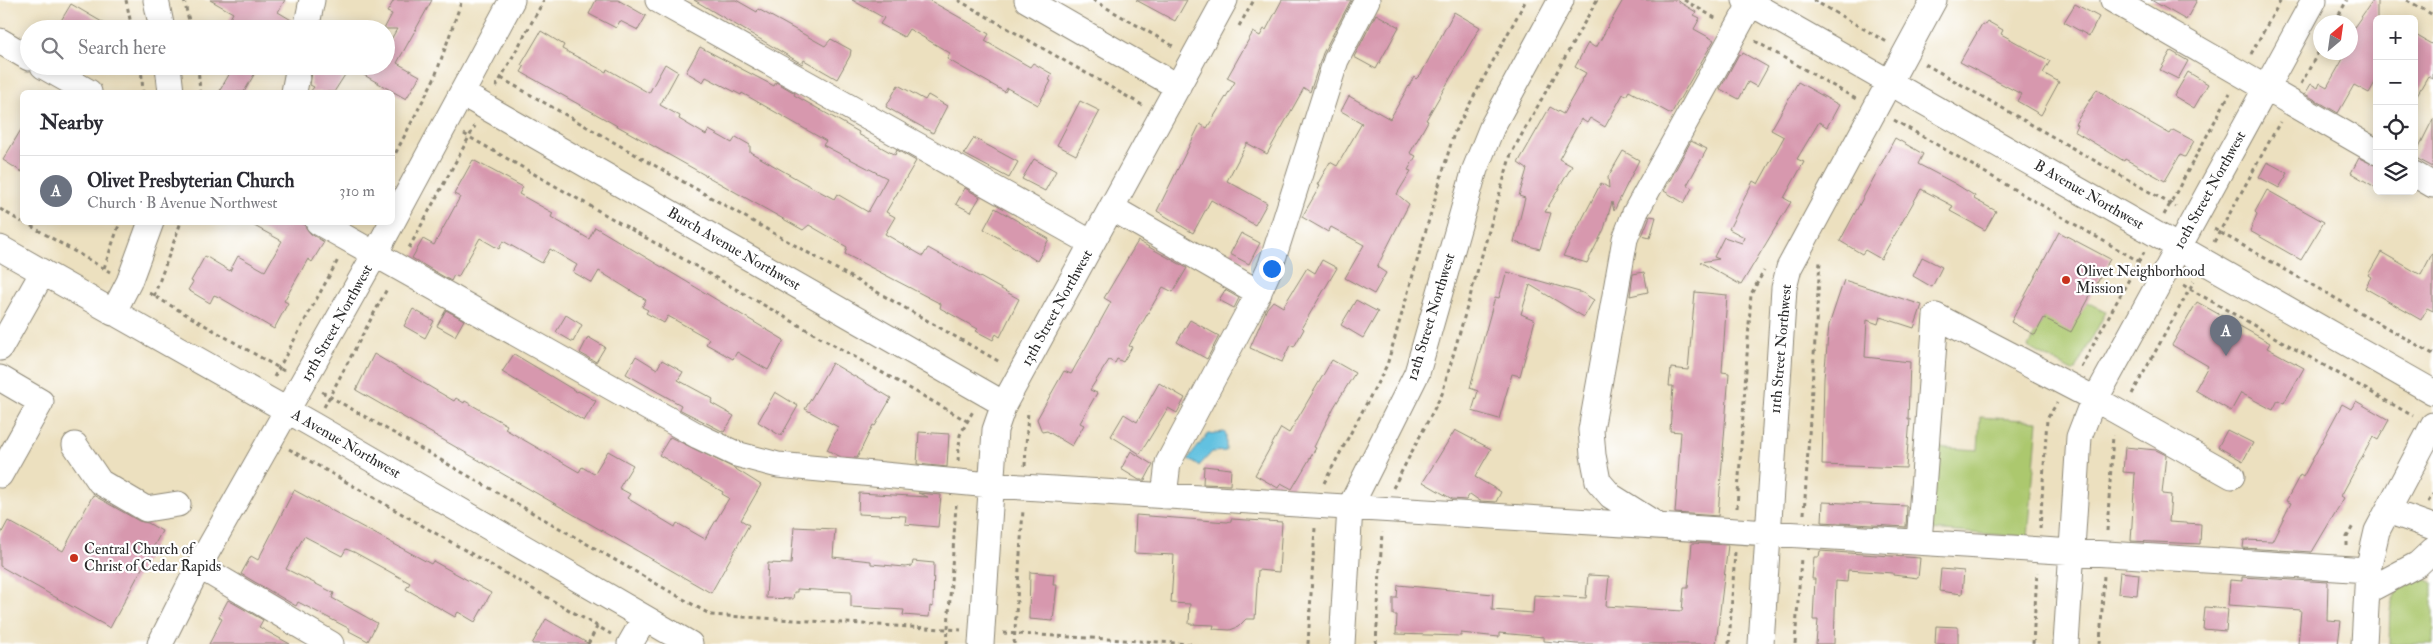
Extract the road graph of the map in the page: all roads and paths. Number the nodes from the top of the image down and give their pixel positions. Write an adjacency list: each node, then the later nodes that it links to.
1 (126, 0): 29 (path)
2 (156, 0): 30 (street)
3 (184, 0): 31 (path)
4 (312, 0): 32 (street)
5 (462, 0): 67 (path)
6 (512, 0): 56 (street, 15th Street Northwest)
7 (544, 0): 47 (path)
8 (658, 0): 86 (street)
9 (958, 0): 60 (path)
10 (1027, 0): 49 (street)
11 (1093, 0): 36 (path)
12 (1225, 0): 49 (street, 13th Street Northwest)
13 (1254, 0): 34 (path)
14 (1367, 0): 100 (street)
15 (1526, 0): 129 (path)
16 (1561, 0): 130 (street, 12th Street Northwest)
17 (1597, 0): 131 (path)
18 (1684, 0): 33 (path)
19 (1813, 0): 37 (path)
20 (1934, 0): 48 (street, 11th Street Northwest)
21 (2113, 0): 41 (street)
22 (2281, 0): 41 (path)
23 (2314, 0): 50 (street, 10th Street Northwest)
24 (2347, 0): 27 (path)
25 (2407, 0): 28 (path)
26 (1748, 2): 33 (street); 48 (street, B Avenue Northwest)
27 (2339, 15)
28 (2433, 15)
29 (130, 20)
30 (160, 20)
31 (189, 20)
32 (308, 20)
33 (1736, 30): 58 (path); 133 (street)
34 (1235, 34)
35 (0, 41): 38 (street)
36 (1173, 46)
37 (1894, 46)
38 (20, 53)
39 (2314, 60): 59 (path)
40 (1921, 62): 70 (path)
41 (2240, 74): 50 (street); 70 (path)
42 (59, 75): 51 (street)
43 (142, 75): 52 (path)
44 (169, 75): 53 (street)
45 (199, 75): 54 (path)
46 (297, 75): 55 (street)
47 (501, 78): 57 (path); 105 (path)
48 (1889, 82): 87 (street, B Avenue Northwest); 135 (street, 11th Street Northwest)
49 (1178, 87): 71 (street, 13th Street Northwest)
50 (2266, 89): 59 (street); 87 (street, 10th Street Northwest)
51 (85, 90)
52 (143, 90)
53 (171, 90)
54 (200, 90)
55 (294, 90)
56 (463, 94): 75 (street, 15th Street Northwest); 114 (street, Burch Avenue Northwest)
57 (492, 94)
58 (1861, 101)
59 (2291, 103): 66 (street); 84 (path)
60 (1149, 109)
61 (1895, 114): 63 (path)
62 (1887, 116): 63 (path)
63 (1892, 119): 64 (path); 92 (path)
64 (1887, 127)
65 (457, 130): 118 (path)
66 (2373, 150)
67 (395, 154)
68 (2418, 176): 69 (street)
69 (2433, 185)
70 (2170, 204): 73 (path); 74 (path)
71 (1112, 208): 86 (street, 13th Street Northwest); 100 (street)
72 (0, 209): 76 (path)
73 (2181, 210)
74 (2164, 215)
75 (395, 218)
76 (20, 220)
77 (28, 225): 93 (path)
78 (119, 225): 93 (path)
79 (150, 225): 102 (street)
80 (180, 225): 101 (path)
81 (323, 225): 85 (street)
82 (391, 225): 91 (street, 15th Street Northwest)
83 (2208, 225): 84 (path)
84 (2220, 232): 88 (path); 104 (path)
85 (349, 241): 91 (street); 106 (path)
86 (1092, 244): 114 (street, 13th Street Northwest)
87 (2179, 246): 111 (street, B Avenue Northwest); 112 (street, 10th Street Northwest)
88 (2212, 247)
89 (0, 248): 94 (street, A Avenue Northwest)
90 (1821, 251): 136 (path)
91 (374, 256): 116 (street, 15th Street Northwest); 124 (street)
92 (2145, 264)
93 (104, 268): 95 (path)
94 (43, 272): 102 (street, A Avenue Northwest); 103 (street)
95 (112, 272)
96 (2197, 274): 98 (path)
97 (2176, 281): 98 (path)
98 (2189, 289): 117 (path); 119 (path)
99 (146, 291): 101 (path)
100 (1259, 293): 127 (street)
101 (154, 296): 106 (path)
102 (113, 312): 116 (street, A Avenue Northwest)
103 (0, 348)
104 (2433, 354)
105 (1000, 362)
106 (280, 368): 107 (path); 108 (path)
107 (286, 372)
108 (274, 377)
109 (0, 378): 122 (street)
110 (318, 390): 145 (path)
111 (2433, 392)
112 (2095, 400): 117 (street); 137 (street); 139 (street, 10th Street Northwest)
113 (1032, 401): 126 (path)
114 (1004, 404): 125 (street, 13th Street Northwest)
115 (974, 408): 118 (path)
116 (288, 411): 141 (street, 15th Street Northwest); 143 (street, A Avenue Northwest)
117 (2120, 414): 123 (street); 140 (path)
118 (967, 421): 124 (path)
119 (2425, 422): 132 (street)
120 (75, 445): 128 (street)
121 (286, 448): 144 (path)
122 (0, 475)
123 (2232, 476)
124 (957, 483): 125 (street); 145 (path)
125 (990, 486): 126 (street); 147 (street, 13th Street Northwest)
126 (1024, 488): 127 (street); 146 (path)
127 (1164, 496): 129 (street)
128 (178, 504)
129 (1316, 505): 130 (street); 156 (path)
130 (1350, 508): 131 (street); 157 (street, 12th Street Northwest)
131 (1383, 510): 133 (street); 158 (path)
132 (2388, 510): 134 (street); 142 (street)
133 (1659, 526): 135 (street)
134 (2433, 526)
135 (1768, 533): 136 (street); 159 (street, 11th Street Northwest)
136 (1802, 535): 137 (street); 160 (path)
137 (1919, 542): 139 (street)
138 (2433, 550): 142 (street)
139 (2071, 552): 140 (street); 161 (street, 10th Street Northwest)
140 (2105, 554): 142 (street); 162 (path)
141 (200, 566): 149 (street, 15th Street Northwest); 150 (street)
142 (2368, 580): 163 (street)
143 (645, 618): 148 (street); 152 (street, A Avenue Northwest)
144 (598, 627): 148 (path); 151 (path)
145 (948, 630): 147 (path); 153 (path)
146 (1015, 634): 147 (path); 154 (path); 155 (path)
147 (981, 636)
148 (622, 640)
149 (160, 644)
150 (331, 644)
151 (588, 644)
152 (690, 644)
153 (947, 644)
154 (1014, 644)
155 (1192, 644)
156 (1308, 644)
157 (1342, 644)
158 (1376, 644)
159 (1761, 644)
160 (1795, 644)
161 (2066, 644)
162 (2100, 644)
163 (2364, 644)

